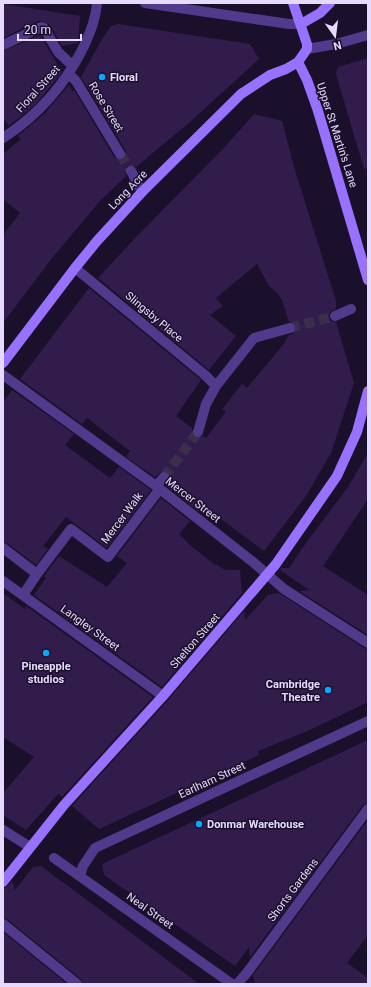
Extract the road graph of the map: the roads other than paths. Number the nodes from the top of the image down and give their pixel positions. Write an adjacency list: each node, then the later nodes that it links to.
1 (97, 3): 10 (street, Floral Street)
2 (145, 3): 5 (street)
3 (293, 3): 5 (street)
4 (330, 3): 5 (street)
5 (301, 24): 8 (street)
6 (368, 35): 8 (street)
7 (3, 45): 10 (street, Rose Street)
8 (307, 49): 9 (street)
9 (298, 62): 14 (street, Long Acre); 16 (street, Upper St Martin's Lane)
10 (71, 70): 11 (street, Floral Street); 12 (street, Rose Street)
11 (3, 138)
12 (120, 154)
13 (131, 171): 14 (street)
14 (142, 192): 15 (street, Long Acre)
15 (75, 268): 20 (street, Long Acre); 22 (street, Slingsby Place)
16 (368, 280)
17 (351, 309): 18 (street)
18 (335, 316)
19 (290, 328): 22 (street)
20 (3, 363)
21 (3, 375): 26 (street, Mercer Street)
22 (216, 386): 24 (street)
23 (368, 391): 29 (street, Shelton Street)
24 (198, 432)
25 (164, 477): 26 (street)
26 (158, 488): 28 (street, Mercer Walk); 29 (street, Mercer Street)
27 (3, 548): 28 (street)
28 (37, 574): 31 (street, Mercer Walk)
29 (268, 575): 32 (street, Mercer Street); 33 (street, Shelton Street)
30 (3, 581): 31 (street, Langley Street)
31 (23, 595): 33 (street, Langley Street)
32 (368, 643)
33 (163, 696): 37 (street, Shelton Street)
34 (368, 721): 39 (street, Earlham Street)
35 (368, 809): 44 (street, Shorts Gardens)
36 (6, 832): 37 (street)
37 (30, 847): 40 (street, Shelton Street)
38 (54, 858): 39 (street, Neal Street)
39 (80, 876): 43 (street, Neal Street)
40 (3, 882)
41 (3, 924): 42 (street)
42 (77, 984)
43 (232, 984)
44 (237, 984)

